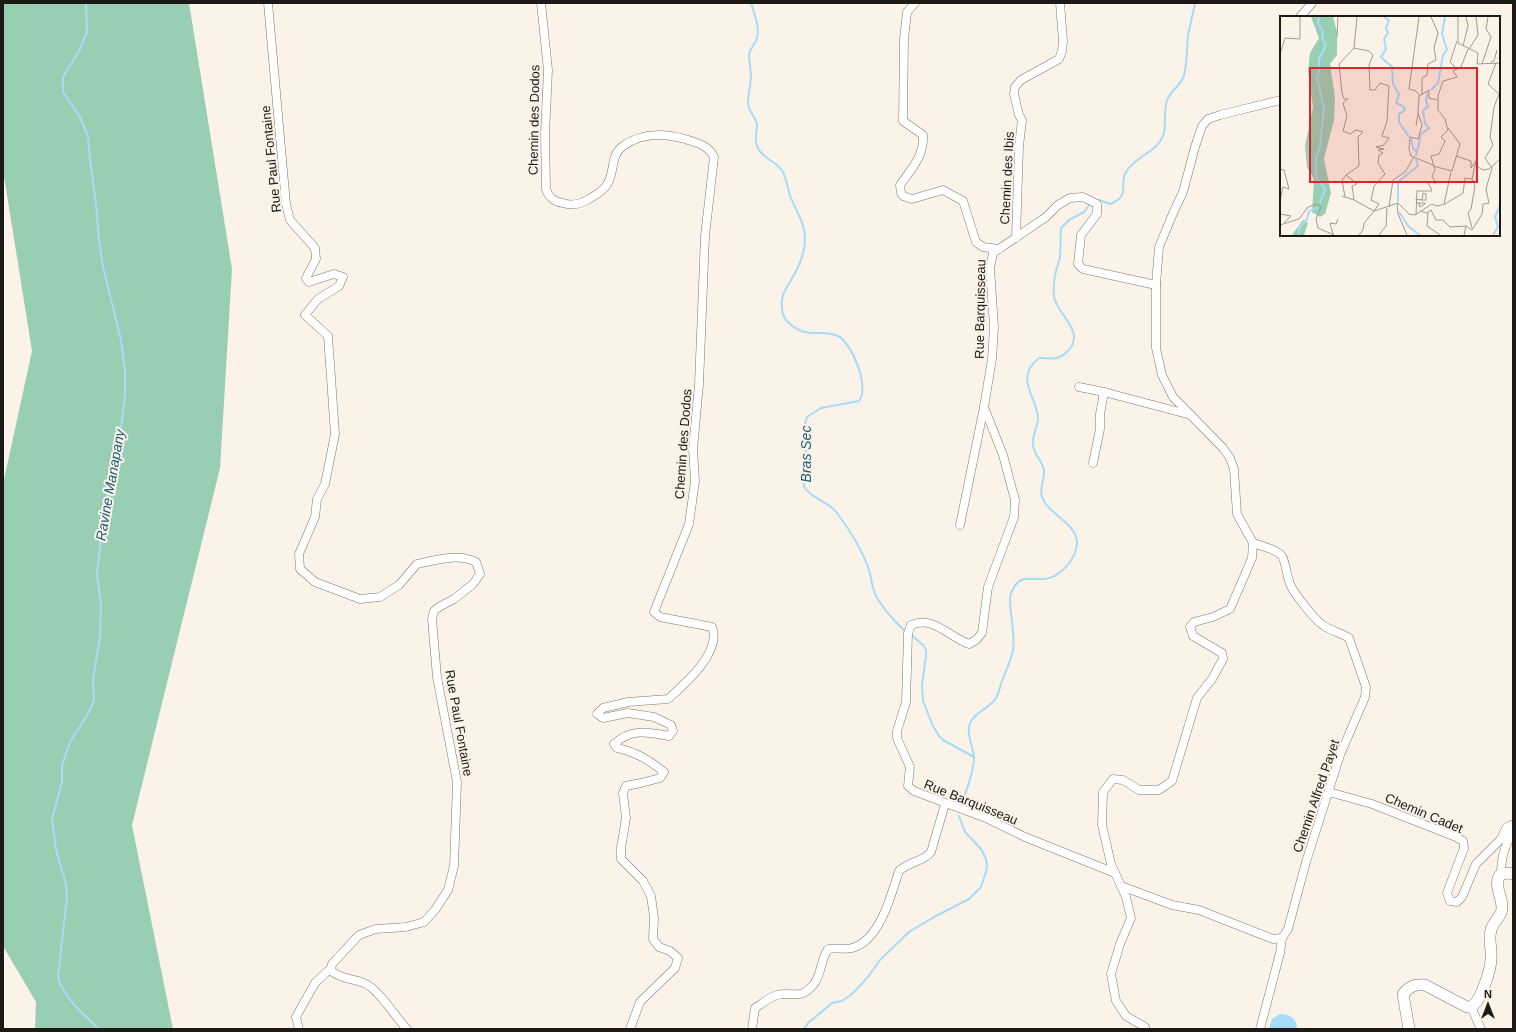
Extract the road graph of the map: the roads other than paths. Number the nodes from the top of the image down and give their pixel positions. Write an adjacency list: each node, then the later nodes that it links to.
1 (268, 3): 26 (street, Rue Paul Fontaine)
2 (541, 3): 30 (street, Chemin des Dodos)
3 (915, 3): 9 (street)
4 (1060, 3): 8 (street, Chemin des Ibis)
5 (1312, 3): 6 (street)
6 (1301, 16)
7 (1280, 100): 10 (street)
8 (1016, 238): 9 (street, Rue Barquisseau); 10 (street, Rue Barquisseau)
9 (999, 249): 13 (street, Rue Barquisseau)
10 (1156, 285): 14 (street)
11 (1079, 387): 12 (street)
12 (1104, 392): 14 (street); 15 (street)
13 (984, 408): 16 (street); 19 (street, Rue Barquisseau)
14 (1193, 416): 17 (street)
15 (1093, 463)
16 (960, 525)
17 (1253, 543): 18 (street, Chemin Alfred Payet); 21 (street)
18 (1330, 792): 20 (street, Chemin Cadet); 25 (street, Chemin Alfred Payet)
19 (945, 804): 21 (street, Rue Barquisseau); 31 (street)
20 (1513, 830): 22 (street, Chemin Cadet)
21 (1115, 873): 24 (street)
22 (1501, 874): 23 (main road); 27 (main road)
23 (1513, 874)
24 (1121, 886): 25 (street); 32 (street)
25 (1282, 938): 33 (street, Chemin Alfred Payet)
26 (332, 968): 28 (street); 29 (street)
27 (1471, 1007): 34 (main road); 35 (street)
28 (299, 1029)
29 (407, 1029)
30 (630, 1029)
31 (752, 1029)
32 (1146, 1029)
33 (1260, 1029)
34 (1409, 1029)
35 (1481, 1029)

